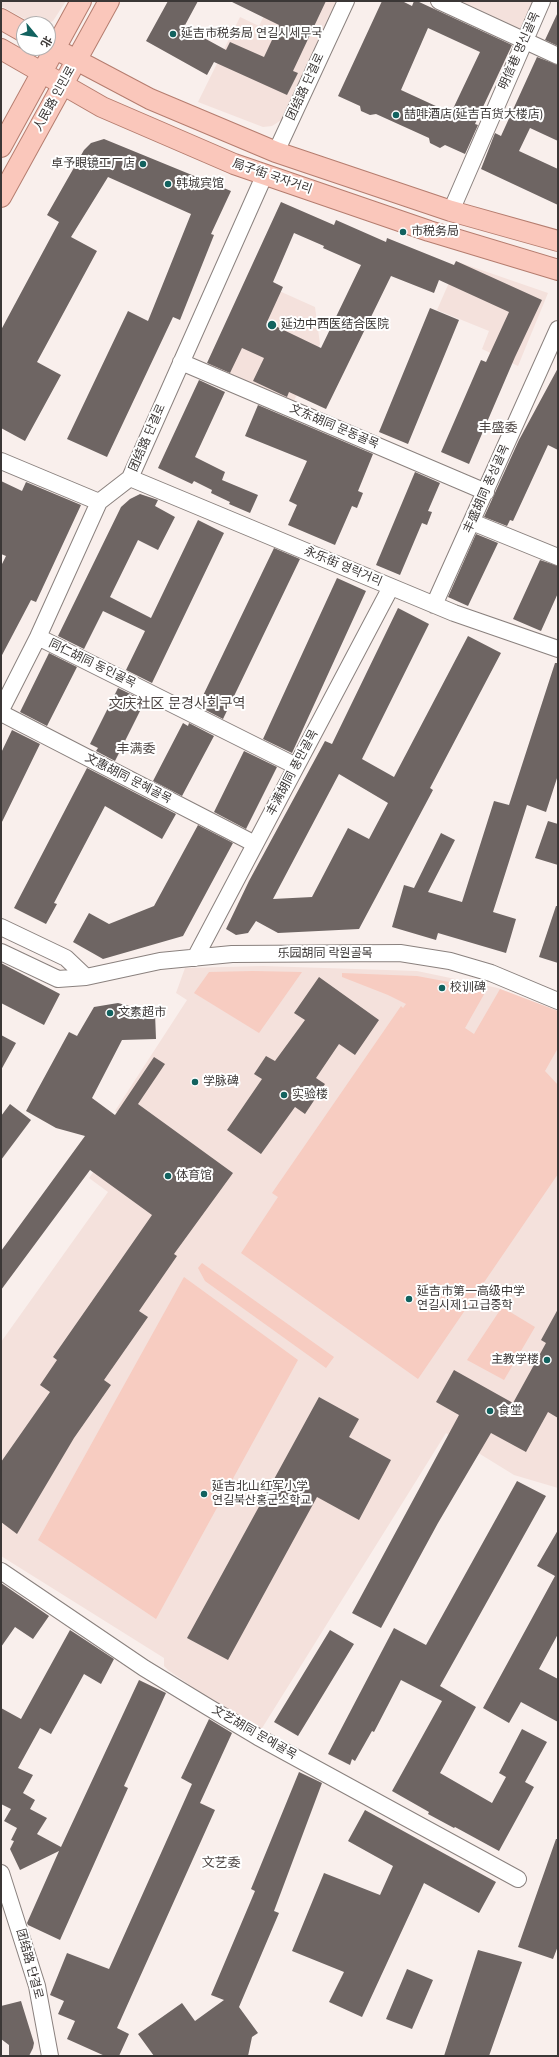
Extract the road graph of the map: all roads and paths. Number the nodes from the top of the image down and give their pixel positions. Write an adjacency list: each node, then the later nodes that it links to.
1 (81, 1): 8 (main road, 人民路 인민로)
2 (109, 1): 14 (main road, 人民路 인민로)
3 (346, 1): 18 (street, 团结路 단결로)
4 (440, 1): 9 (street)
5 (542, 1): 9 (street, 明信巷 명신골목)
6 (1, 19): 7 (main road)
7 (16, 27)
8 (56, 39)
9 (524, 40): 13 (street); 21 (street, 明信巷 명신골목)
10 (1, 49): 15 (main road, 局子街 국자거리)
11 (56, 50): 14 (main road, 局子街 국자거리)
12 (48, 56): 15 (main road, 人民路 인민로)
13 (558, 56)
14 (76, 60): 16 (main road, 人民路 인민로); 18 (main road, 局子街 국자거리)
15 (42, 72): 16 (main road, 局子街 국자거리); 17 (main road, 人民路 인민로)
16 (62, 85): 19 (main road, 局子街 국자거리); 20 (main road, 人民路 인민로)
17 (1, 147)
18 (276, 152): 21 (main road, 局子街 국자거리)
19 (265, 174): 23 (main road, 局子街 국자거리); 25 (street, 团结路 단결로)
20 (1, 197)
21 (451, 211): 22 (main road, 局子街 국자거리)
22 (558, 241)
23 (558, 270)
24 (558, 329): 28 (street, 丰盛胡同 풍성골목)
25 (181, 362): 27 (street, 团结路 단결로); 28 (street, 文东胡同 문동골목)
26 (1, 461): 29 (street)
27 (130, 478): 29 (street, 团结路 단결로); 32 (street, 永乐街 영락거리)
28 (486, 492): 30 (street, 丰盛胡同 풍성골목)
29 (99, 502): 34 (street, 团结路 단결로)
30 (472, 522): 31 (street); 33 (street, 丰盛胡同 풍성골목)
31 (558, 557)
32 (391, 587): 33 (street, 永乐街 영락거리); 37 (street, 丰满胡同 풍만골목)
33 (434, 605): 35 (street, 永乐街 영락거리)
34 (38, 637): 36 (street, 团结路 단결로); 37 (street, 同仁胡同 동인골목)
35 (558, 649)
36 (1, 712): 38 (street, 文惠胡同 문혜골목)
37 (296, 766): 38 (street, 丰满胡同 풍만골목)
38 (255, 844): 41 (street, 丰满胡同 풍만골목)
39 (1, 927): 42 (street)
40 (1, 952): 42 (street, 乐园胡同 락원골목)
41 (195, 958): 42 (street, 乐园胡同 락원골목); 43 (street, 乐园胡同 락원골목)
42 (86, 977)
43 (558, 1002)
44 (1, 1571): 46 (street, 文艺胡同 문예골목)
45 (1, 1873): 47 (street, 团结路 단결로)
46 (518, 1878)
47 (50, 2056)

